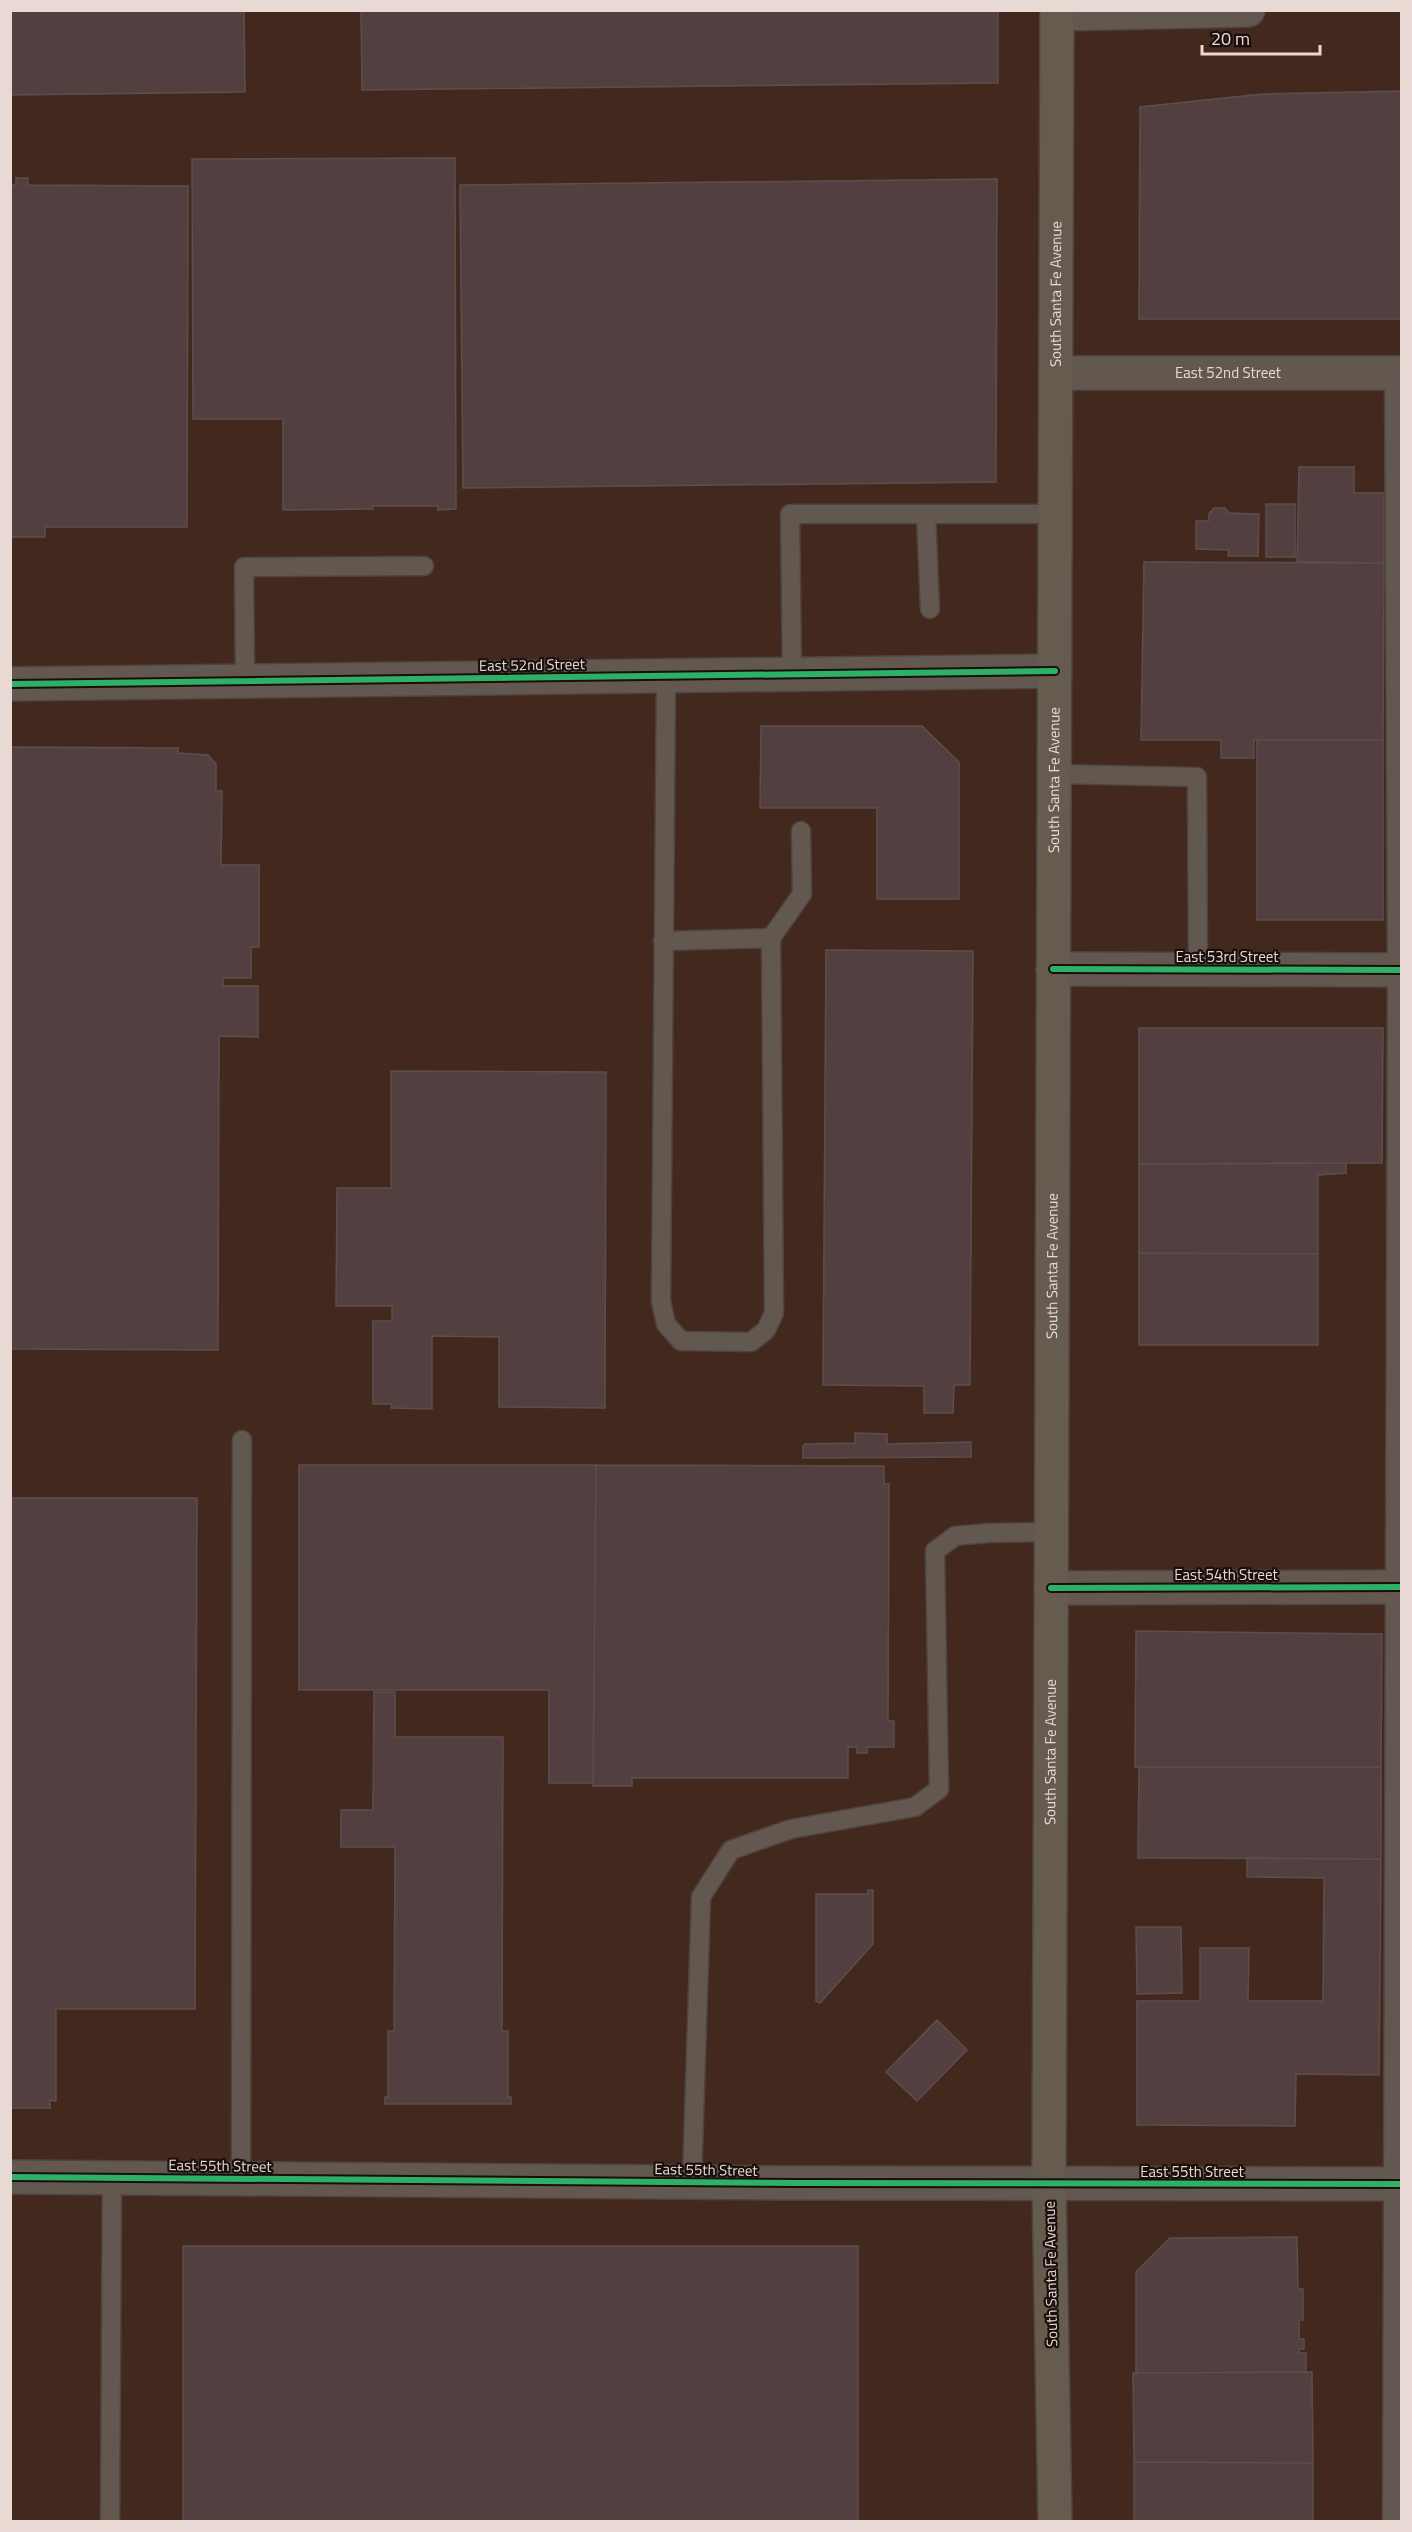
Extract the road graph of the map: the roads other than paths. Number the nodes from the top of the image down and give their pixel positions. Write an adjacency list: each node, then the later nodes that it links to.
1 (1248, 10): 2 (street)
2 (1058, 12): 3 (main road, South Santa Fe Avenue)
3 (1056, 373): 4 (street, East 52nd Street); 6 (main road, South Santa Fe Avenue)
4 (1398, 373): 20 (lane)
5 (926, 514): 6 (lane); 8 (lane); 10 (lane)
6 (1055, 514): 9 (main road, South Santa Fe Avenue)
7 (424, 566): 12 (lane)
8 (930, 609)
9 (1055, 670): 10 (street, East 52nd Street); 14 (main road, South Santa Fe Avenue)
10 (792, 674): 11 (street, East 52nd Street)
11 (666, 675): 12 (street, East 52nd Street); 17 (lane)
12 (245, 680): 13 (street, East 52nd Street)
13 (10, 684)
14 (1055, 774): 18 (main road, South Santa Fe Avenue); 19 (lane)
15 (801, 831): 16 (lane)
16 (771, 938): 17 (lane); 17 (lane)
17 (663, 941)
18 (1053, 969): 19 (street, East 53rd Street); 22 (main road, South Santa Fe Avenue)
19 (1198, 969): 20 (street, East 53rd Street)
20 (1399, 970): 23 (lane)
21 (242, 1440): 27 (lane)
22 (1052, 1532): 24 (main road, South Santa Fe Avenue); 28 (lane)
23 (1398, 1587): 24 (street, East 54th Street); 30 (lane)
24 (1052, 1588): 29 (main road, South Santa Fe Avenue)
25 (10, 2177): 26 (street, East 55th Street)
26 (112, 2177): 27 (street, East 55th Street); 31 (lane)
27 (241, 2179): 28 (street, East 55th Street)
28 (692, 2181): 29 (street, East 55th Street)
29 (1049, 2184): 30 (street, East 55th Street); 32 (main road, South Santa Fe Avenue)
30 (1397, 2184): 33 (lane)
31 (110, 2522)
32 (1055, 2522)
33 (1392, 2522)

